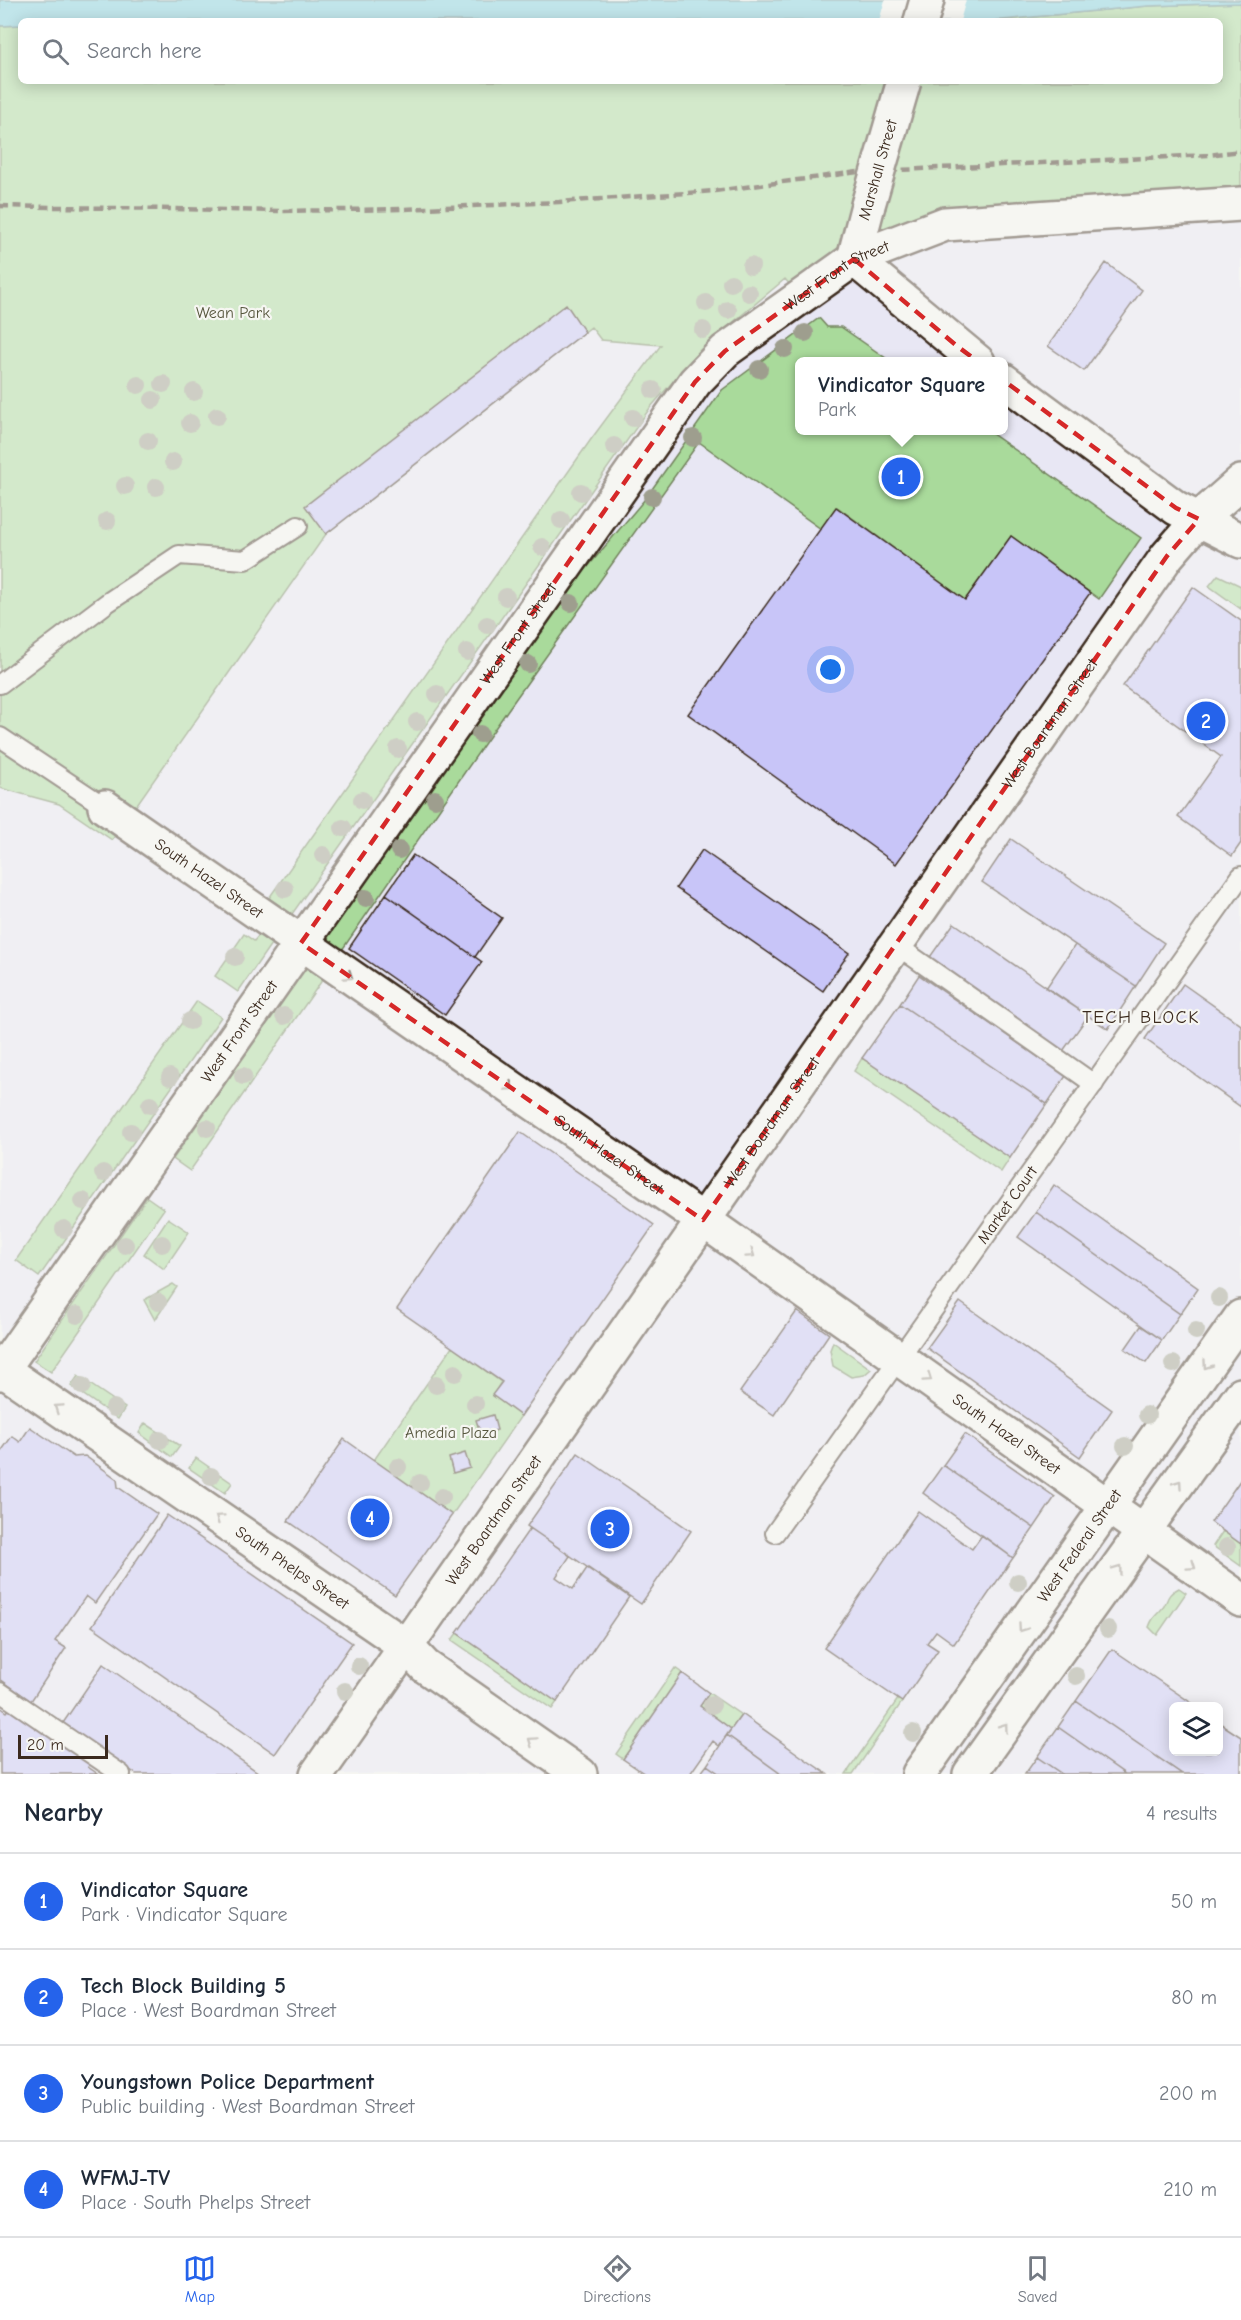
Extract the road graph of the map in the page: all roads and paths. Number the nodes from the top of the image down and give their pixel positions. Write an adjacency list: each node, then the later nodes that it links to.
1 (927, 0): 2 (street)
2 (922, 18)
3 (903, 84): 5 (street, Marshall Street, bridge)
4 (1241, 204): 5 (street, West Front Street)
5 (854, 259): 6 (street); 16 (street, West Front Street)
6 (972, 357)
7 (1008, 384): 9 (street)
8 (1241, 482): 9 (street, West Boardman Street)
9 (1199, 519): 11 (street); 17 (street, West Boardman Street)
10 (298, 526): 12 (lane)
11 (1241, 541)
12 (0, 684)
13 (0, 737): 14 (lane)
14 (105, 807): 16 (street, South Hazel Street)
15 (1241, 876): 18 (lane, Market Court)
16 (301, 943): 19 (street, South Hazel Street, one-way to 19); 22 (street, West Front Street)
17 (896, 945): 18 (lane); 19 (street, West Boardman Street)
18 (1094, 1084): 21 (lane, Market Court)
19 (704, 1220): 21 (street, South Hazel Street, one-way to 21); 28 (street, West Boardman Street)
20 (1241, 1317): 24 (street, West Federal Street, one-way to 24)
21 (899, 1358): 24 (street, South Hazel Street, one-way to 24); 26 (lane, Market Court)
22 (1, 1370): 28 (street, South Phelps Street, one-way to 22)
23 (1241, 1395): 25 (street, one-way to 23)
24 (1108, 1506): 25 (street, South Hazel Street); 33 (street, West Federal Street, one-way to 33)
25 (1144, 1532): 27 (street, South Hazel Street, one-way to 27); 34 (street, one-way to 25)
26 (775, 1533)
27 (1241, 1600)
28 (406, 1646): 31 (street, West Boardman Street); 32 (street, South Phelps Street, one-way to 28)
29 (0, 1692): 30 (lane)
30 (121, 1774)
31 (317, 1774)
32 (580, 1774)
33 (919, 1774)
34 (970, 1774)

